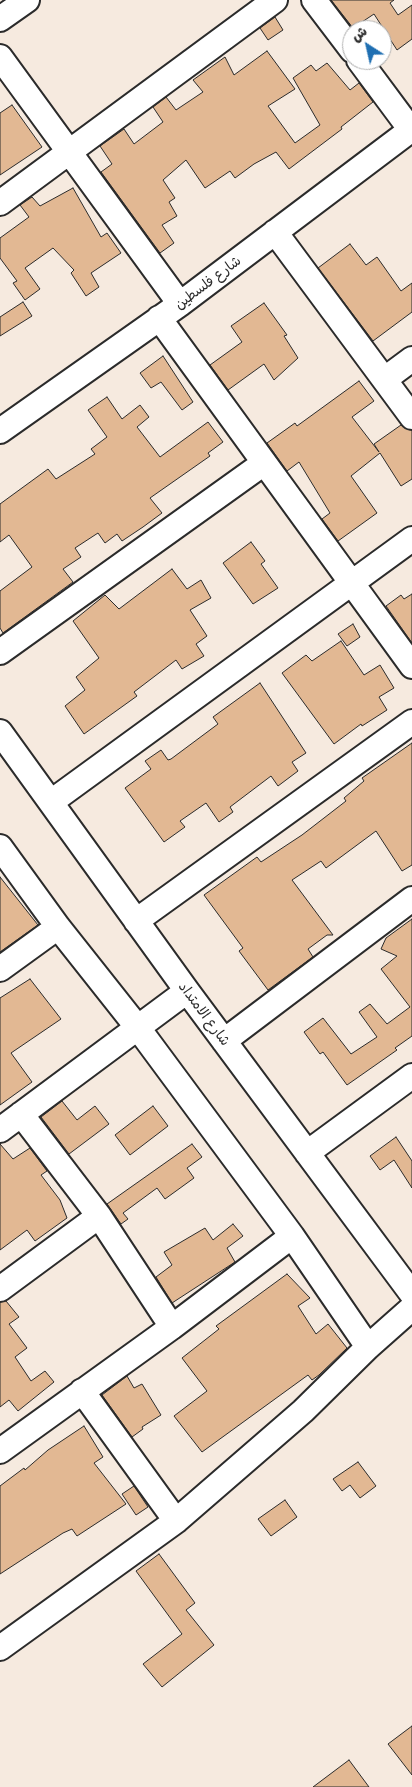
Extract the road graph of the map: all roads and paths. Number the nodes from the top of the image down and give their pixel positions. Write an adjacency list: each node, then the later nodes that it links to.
1 (27, 0): 4 (street)
2 (275, 0): 9 (street)
3 (314, 0): 5 (street)
4 (0, 19)
5 (342, 37)
6 (0, 57): 9 (street)
7 (367, 70): 8 (street)
8 (412, 129): 11 (street, شارع فلسطين)
9 (69, 152): 10 (street); 12 (street)
10 (0, 203)
11 (275, 232): 12 (street, شارع فلسطين); 15 (street)
12 (180, 304): 13 (street, شارع فلسطين)
13 (159, 318): 17 (street, شارع فلسطين); 18 (street)
14 (412, 359): 15 (street)
15 (384, 379): 16 (street)
16 (412, 417)
17 (0, 431)
18 (264, 463): 20 (street); 21 (street)
19 (412, 539): 20 (street)
20 (352, 583): 22 (street); 25 (street)
21 (0, 652)
22 (412, 666)
23 (412, 722): 28 (street)
24 (0, 732): 25 (street, شارع الامتداد)
25 (51, 802): 28 (street, شارع الامتداد)
26 (0, 847): 29 (street)
27 (412, 899): 33 (street)
28 (136, 921): 31 (street, شارع الامتداد)
29 (58, 926): 30 (street); 32 (street)
30 (0, 969)
31 (187, 991): 32 (street); 33 (street, شارع الامتداد)
32 (138, 1028): 35 (street); 39 (street)
33 (224, 1041): 37 (street, شارع الامتداد)
34 (412, 1076): 37 (street)
35 (21, 1114): 36 (street); 38 (street)
36 (0, 1130)
37 (307, 1153): 40 (street, شارع الامتداد)
38 (99, 1216): 41 (street); 44 (street)
39 (292, 1236): 44 (street); 45 (street)
40 (405, 1270): 42 (street, شارع الامتداد)
41 (0, 1289)
42 (412, 1294)
43 (412, 1308): 45 (street)
44 (172, 1327): 46 (street)
45 (368, 1346): 48 (street)
46 (82, 1392): 47 (street); 48 (street)
47 (0, 1451)
48 (176, 1521): 49 (street)
49 (0, 1648)

